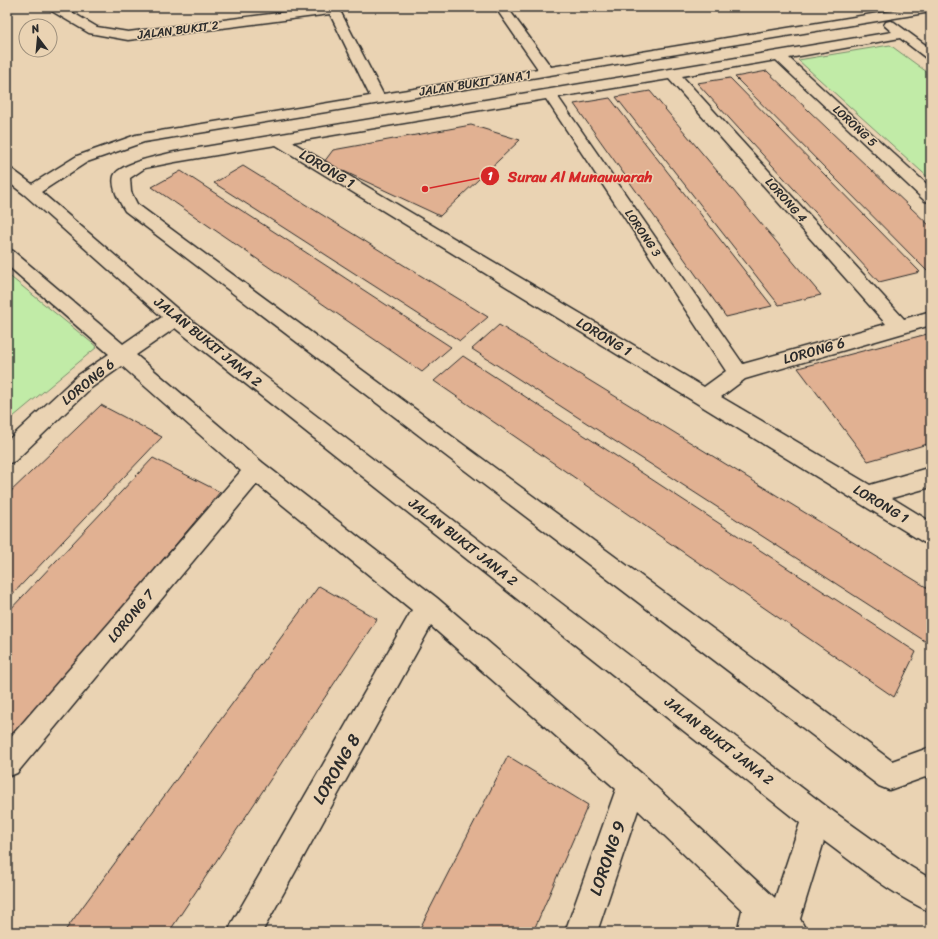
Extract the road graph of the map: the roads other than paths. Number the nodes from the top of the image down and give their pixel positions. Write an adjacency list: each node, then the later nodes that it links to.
1 (54, 7): 3 (street, JALAN BUKIT 2)
2 (501, 7): 9 (street)
3 (332, 8): 12 (street)
4 (931, 8): 5 (street, JALAN BUKIT JANA 1)
5 (880, 16): 6 (street); 9 (street, JALAN BUKIT JANA 1)
6 (902, 34): 7 (street); 8 (street)
7 (931, 55)
8 (779, 56): 10 (street); 16 (street, LORONG 5)
9 (547, 71): 12 (street, JALAN BUKIT JANA 1)
10 (672, 74): 11 (street); 20 (street, LORONG 4)
11 (549, 94): 13 (street); 22 (street, LORONG 3)
12 (379, 99): 15 (street, JALAN BUKIT JANA 1)
13 (277, 139): 23 (street, LORONG 1); 30 (street)
14 (7, 173): 15 (street, JALAN BUKIT JANA 2)
15 (31, 191): 18 (street, JALAN BUKIT JANA 2)
16 (931, 197)
17 (7, 255): 21 (street)
18 (175, 318): 21 (street, LORONG 6); 33 (street, JALAN BUKIT JANA 2)
19 (931, 318): 20 (street, LORONG 6)
20 (900, 327): 22 (street, LORONG 6)
21 (121, 356): 24 (street, LORONG 6); 25 (street)
22 (738, 373): 23 (street, LORONG 6)
23 (704, 398): 27 (street, LORONG 1)
24 (7, 455)
25 (254, 470): 29 (street); 31 (street, LORONG 7)
26 (931, 476): 27 (street)
27 (868, 496): 28 (street, LORONG 1)
28 (931, 534)
29 (428, 607): 32 (street); 36 (street, LORONG 8)
30 (931, 760)
31 (7, 763)
32 (632, 784): 35 (street); 37 (street, LORONG 9)
33 (817, 817): 34 (street, JALAN BUKIT JANA 2); 35 (street)
34 (931, 896)
35 (771, 924)
36 (244, 932)
37 (581, 932)

